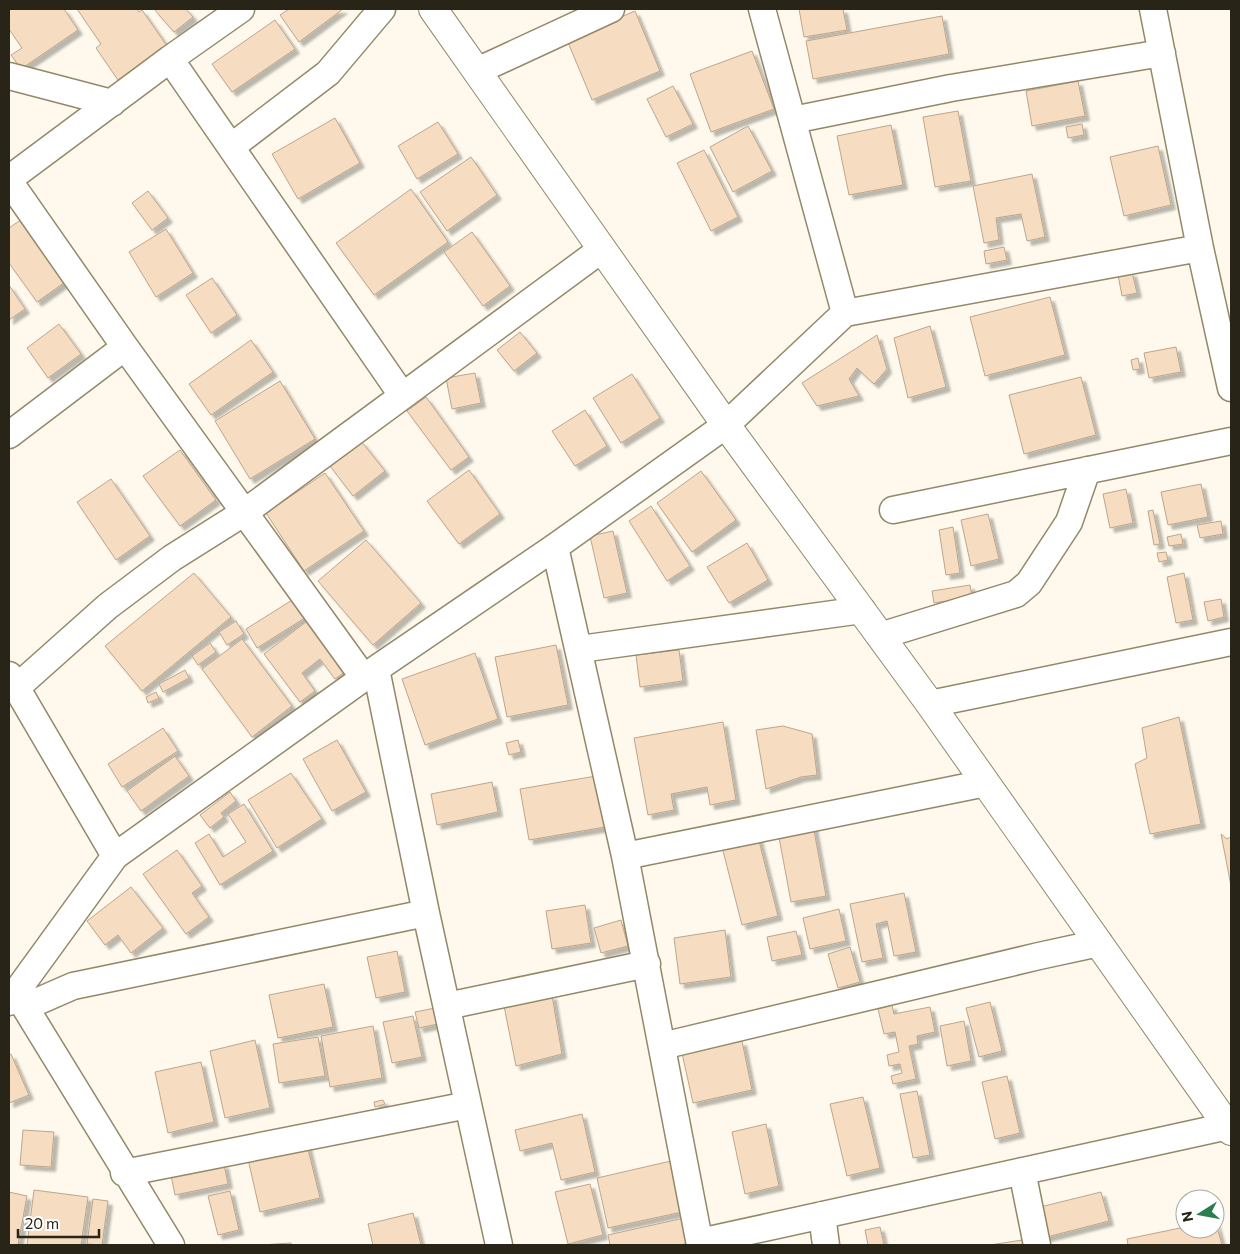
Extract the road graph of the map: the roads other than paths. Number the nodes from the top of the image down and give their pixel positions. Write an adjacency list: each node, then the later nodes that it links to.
1 (242, 9): 8 (street)
2 (382, 9): 13 (street)
3 (433, 9): 9 (main road)
4 (611, 9): 9 (street)
5 (762, 9): 12 (street)
6 (1153, 9): 7 (street)
7 (1162, 53): 12 (street); 15 (street)
8 (170, 59): 11 (street); 13 (street)
9 (477, 71): 16 (main road)
10 (9, 76): 11 (street)
11 (112, 103): 14 (street)
12 (793, 120): 17 (street)
13 (231, 147): 20 (street)
14 (9, 180): 18 (street)
15 (1200, 248): 17 (street); 19 (street)
16 (602, 249): 20 (street); 21 (main road)
17 (845, 313): 21 (street)
18 (125, 347): 22 (street); 26 (street)
19 (1231, 388)
20 (402, 395): 26 (street)
21 (726, 425): 27 (street); 28 (main road)
22 (9, 435)
23 (1231, 441): 24 (street)
24 (1087, 470): 25 (street); 29 (street)
25 (893, 510)
26 (245, 512): 32 (street); 33 (street)
27 (555, 547): 31 (street); 32 (street)
28 (862, 610): 29 (main road); 31 (street)
29 (880, 636): 34 (main road)
30 (1231, 642): 34 (street)
31 (580, 649): 37 (street)
32 (370, 673): 36 (street); 38 (street)
33 (13, 681): 36 (street)
34 (930, 704): 35 (main road)
35 (986, 783): 37 (street); 39 (main road)
36 (115, 856): 41 (street)
37 (625, 856): 40 (street)
38 (426, 913): 41 (street); 42 (street)
39 (1099, 944): 43 (street); 45 (main road)
40 (647, 964): 42 (street); 43 (street)
41 (17, 1001): 47 (street)
42 (446, 1006): 44 (street)
43 (662, 1046): 49 (street)
44 (468, 1105): 47 (street); 51 (street)
45 (1230, 1128): 46 (street)
46 (1022, 1171): 48 (street); 53 (street)
47 (124, 1173): 50 (street)
48 (822, 1215): 49 (street); 52 (street)
49 (700, 1244)
50 (171, 1245)
51 (498, 1245)
52 (826, 1245)
53 (1036, 1245)

